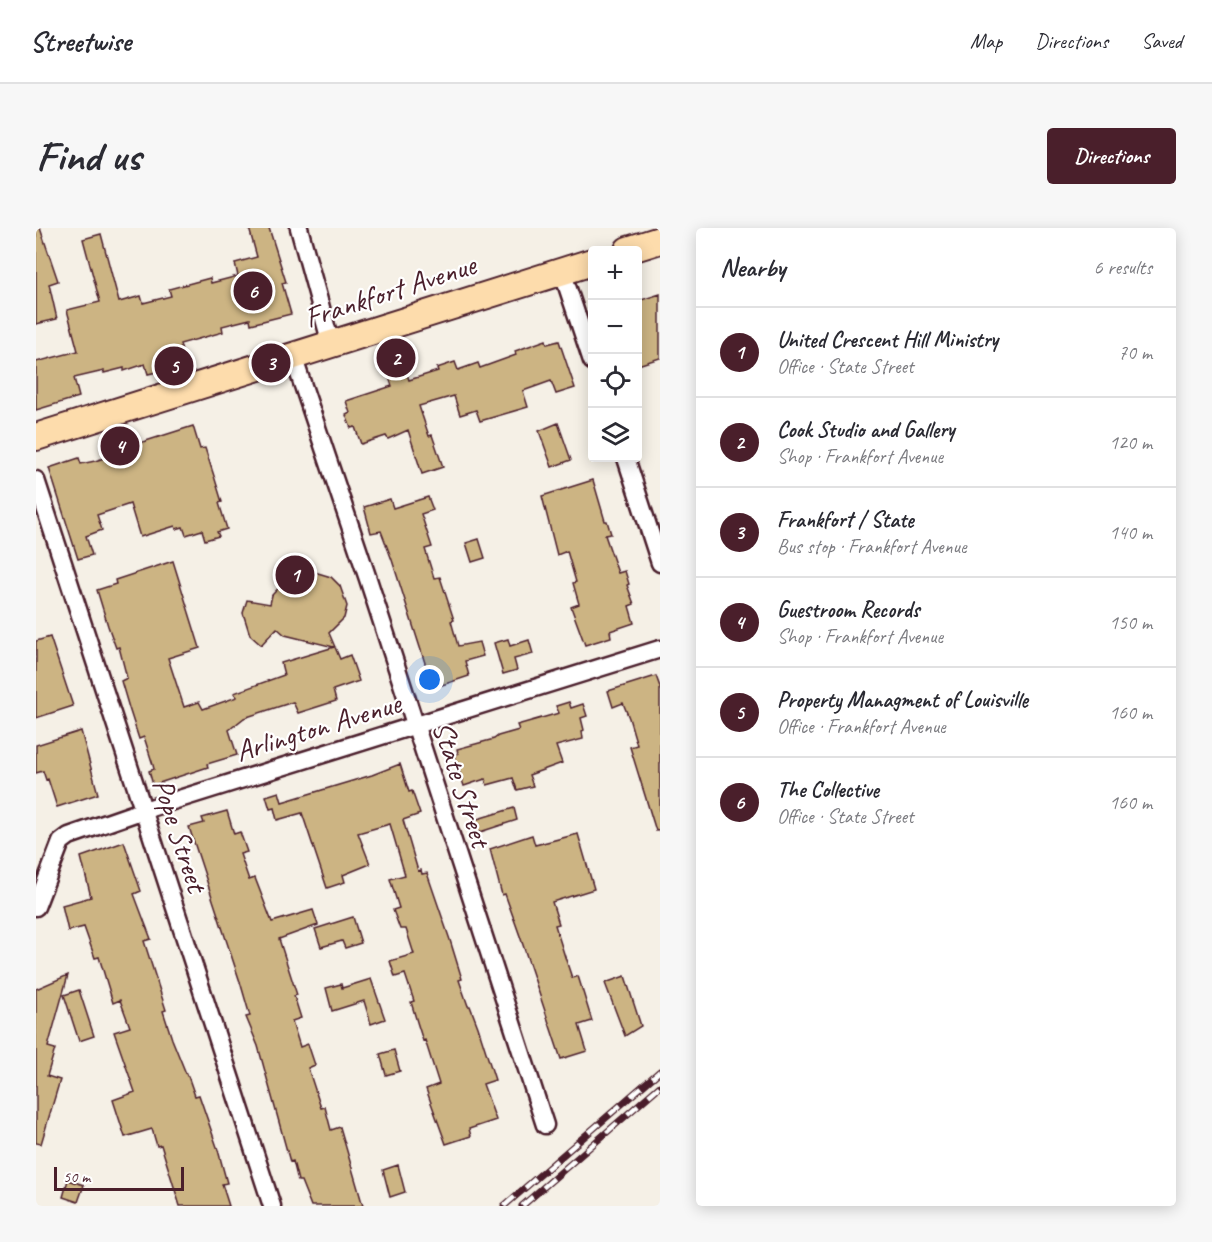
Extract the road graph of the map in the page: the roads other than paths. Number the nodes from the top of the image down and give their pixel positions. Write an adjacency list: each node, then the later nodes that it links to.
1 (299, 228): 6 (street)
2 (660, 240): 3 (main road)
3 (641, 246)
4 (588, 263): 5 (main road, Frankfort Avenue)
5 (562, 271): 6 (main road, Frankfort Avenue); 7 (street)
6 (331, 344): 8 (main road, Frankfort Avenue)
7 (590, 354)
8 (293, 356): 9 (main road, Frankfort Avenue); 14 (street, State Street)
9 (36, 437)
10 (627, 462): 12 (street)
11 (36, 480): 15 (street, Pope Street)
12 (660, 563)
13 (660, 649): 14 (street, Arlington Avenue)
14 (415, 725): 15 (street, Arlington Avenue); 17 (street, State Street)
15 (144, 810): 16 (street, Arlington Avenue); 18 (street, Pope Street)
16 (36, 907)
17 (545, 1125)
18 (272, 1206)

